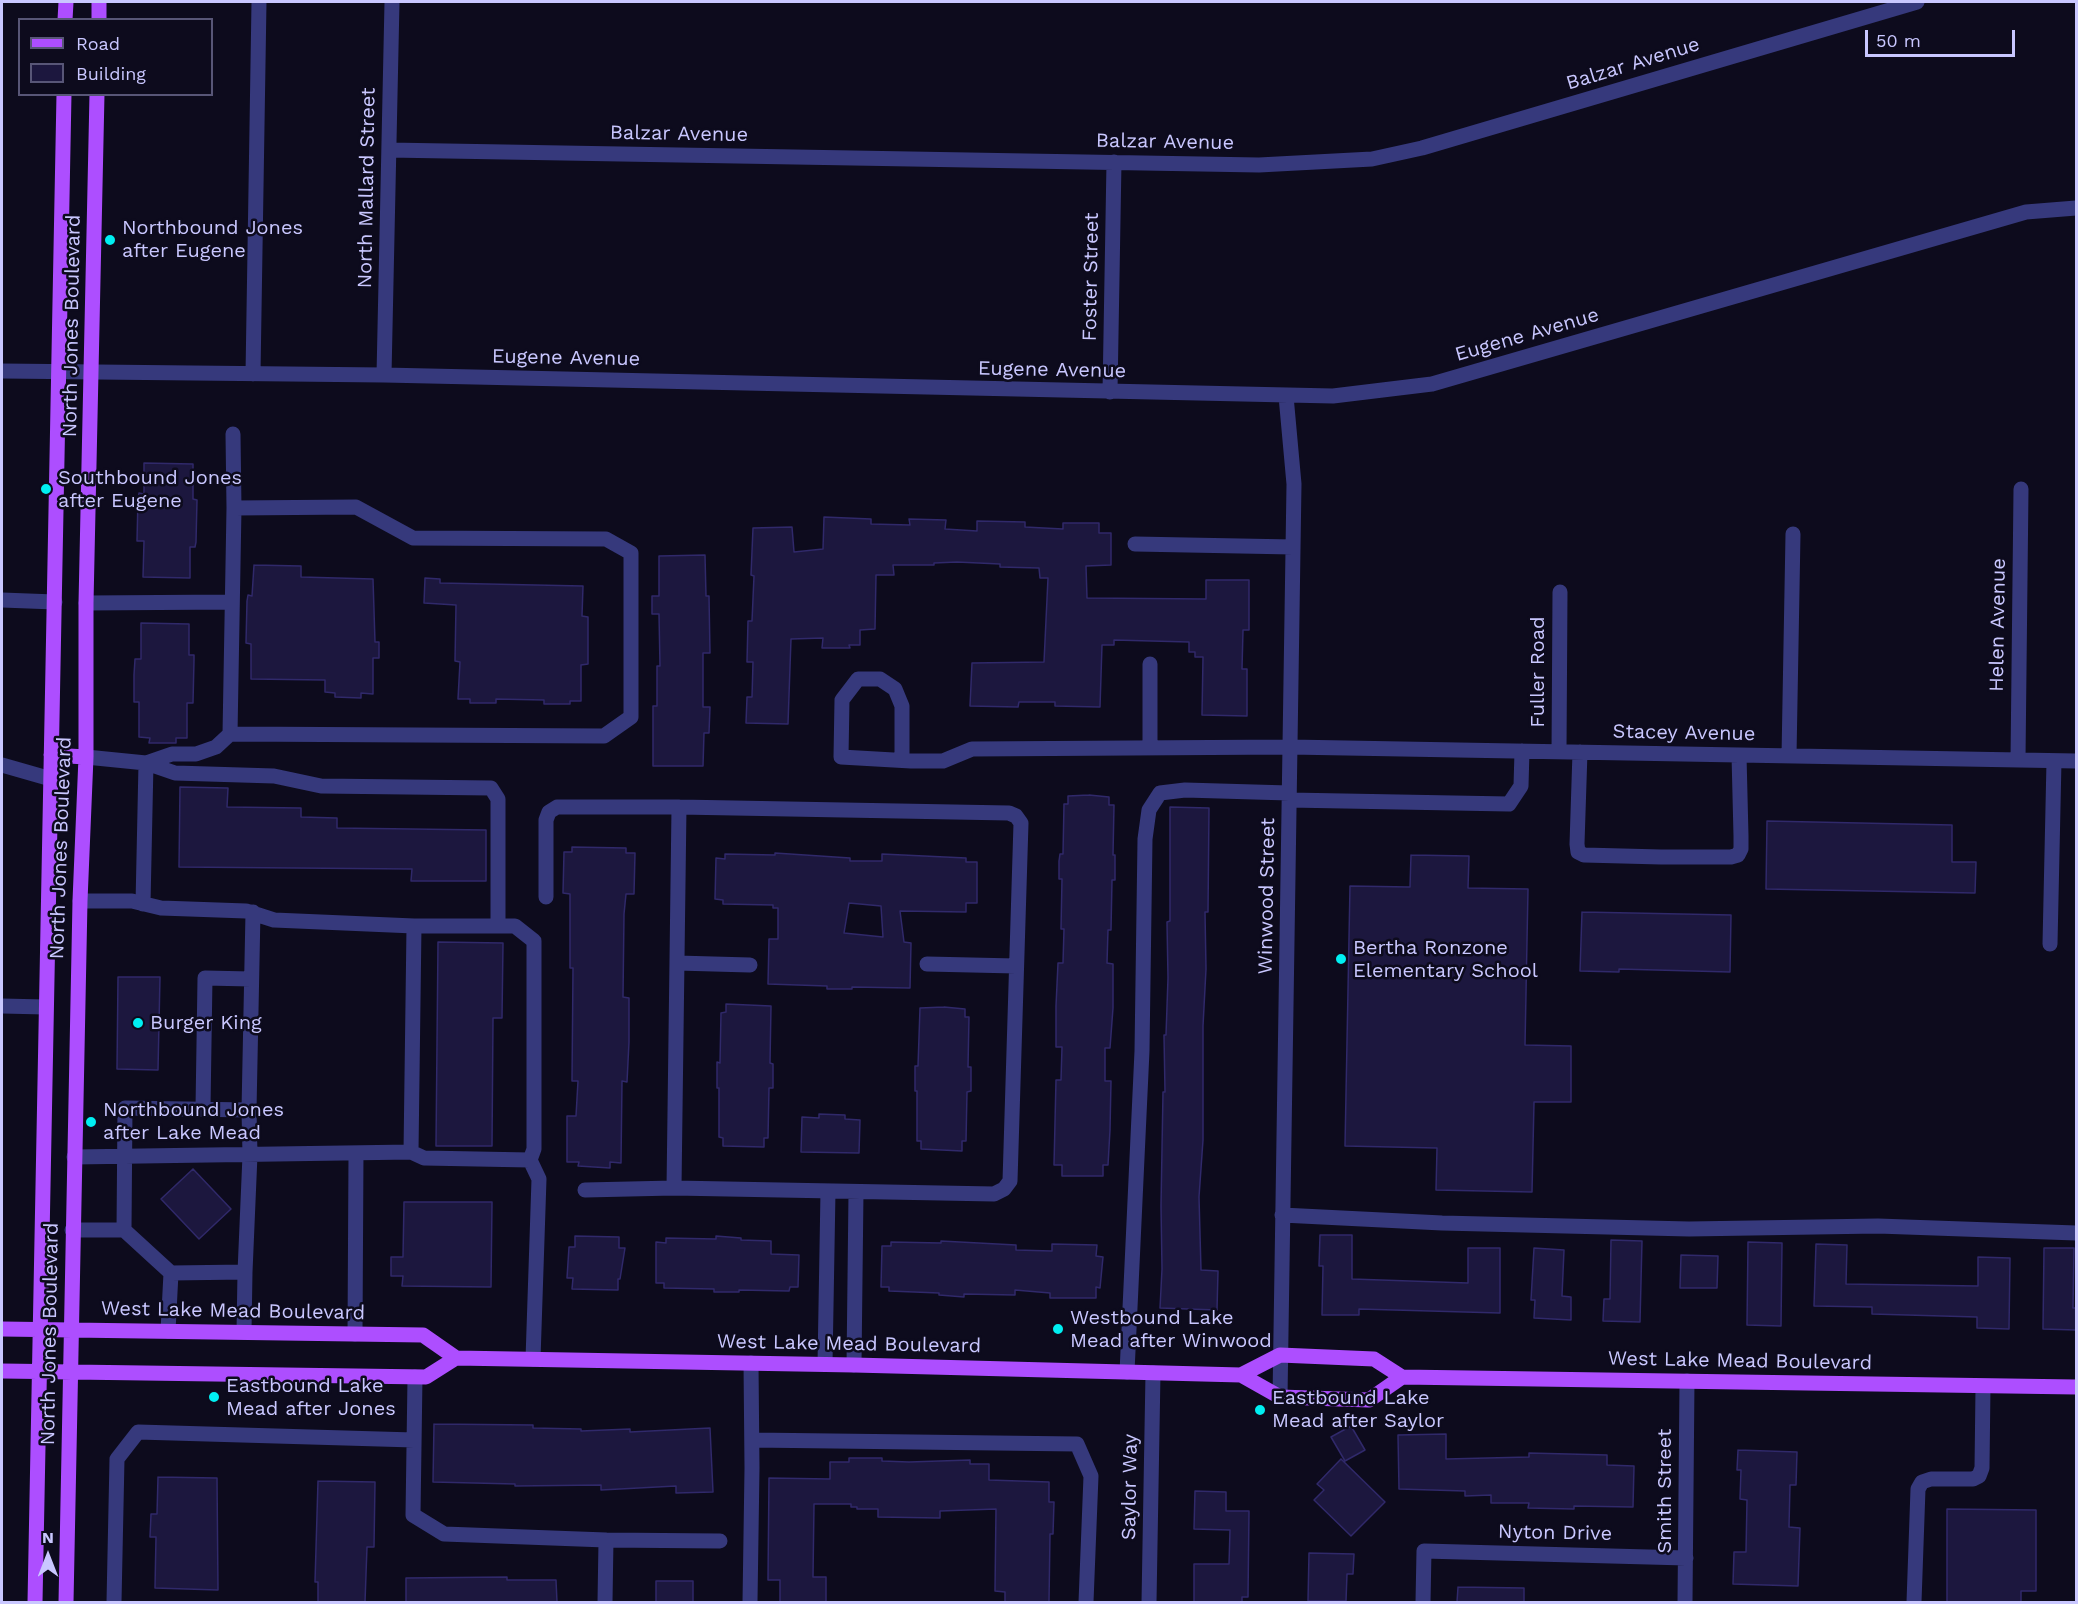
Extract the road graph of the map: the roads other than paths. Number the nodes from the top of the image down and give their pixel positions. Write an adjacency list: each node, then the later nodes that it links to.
1 (66, 2): 6 (main road)
2 (99, 2): 7 (main road)
3 (259, 2): 16 (street)
4 (392, 2): 10 (street, North Mallard Street)
5 (1917, 2): 11 (street, Balzar Avenue)
6 (65, 18)
7 (99, 18)
8 (64, 96): 14 (main road, North Jones Boulevard)
9 (97, 96): 15 (main road, North Jones Boulevard)
10 (389, 150): 11 (street, Balzar Avenue); 17 (street, North Mallard Street)
11 (1114, 162): 18 (street, Foster Street)
12 (2076, 208): 19 (street, Eugene Avenue)
13 (2, 371): 14 (street, Eugene Avenue)
14 (58, 372): 15 (street, Eugene Avenue); 28 (main road, North Jones Boulevard)
15 (92, 372): 16 (street, Eugene Avenue); 30 (main road, North Jones Boulevard)
16 (253, 374): 17 (street, Eugene Avenue)
17 (384, 375): 18 (street, Eugene Avenue)
18 (1110, 392): 19 (street, Eugene Avenue)
19 (1286, 396): 25 (street, Winwood Street)
20 (233, 434): 22 (street)
21 (2021, 489): 43 (street, Helen Avenue)
22 (234, 508): 29 (street); 32 (street)
23 (1792, 534): 40 (street)
24 (1135, 544): 25 (street)
25 (1293, 547): 33 (street, Winwood Street)
26 (1560, 592): 36 (street, Fuller Road)
27 (2, 600): 28 (street)
28 (55, 602): 38 (main road, North Jones Boulevard)
29 (232, 602): 30 (street); 32 (street)
30 (86, 603): 41 (main road, North Jones Boulevard)
31 (1150, 664): 34 (street)
32 (230, 734): 46 (street)
33 (1290, 747): 34 (street, Stacey Avenue); 35 (street, Stacey Avenue); 49 (street, Winwood Street)
34 (1150, 748): 42 (street, Stacey Avenue)
35 (1522, 751): 36 (street, Stacey Avenue); 49 (street)
36 (1559, 752): 37 (street, Stacey Avenue)
37 (1580, 752): 39 (street, Stacey Avenue); 39 (street)
38 (51, 755): 41 (main road); 48 (main road, North Jones Boulevard)
39 (1739, 755): 40 (street, Stacey Avenue)
40 (1789, 756): 43 (street, Stacey Avenue)
41 (86, 757): 46 (street); 52 (main road, North Jones Boulevard)
42 (902, 760): 42 (street, Stacey Avenue)
43 (2018, 760): 44 (street, Stacey Avenue)
44 (2054, 761): 45 (street, Stacey Avenue); 57 (street)
45 (2076, 761)
46 (146, 763): 53 (street); 56 (street)
47 (2, 765): 48 (street)
48 (51, 779): 64 (main road, North Jones Boulevard)
49 (1289, 796): 77 (street, Winwood Street); 98 (street)
50 (679, 807): 51 (street); 58 (street); 61 (street)
51 (546, 897)
52 (80, 901): 53 (street); 71 (main road, North Jones Boulevard)
53 (143, 904): 54 (street)
54 (252, 912): 55 (street); 62 (street)
55 (414, 926): 56 (street); 67 (street)
56 (498, 926): 72 (street)
57 (2050, 944)
58 (677, 963): 60 (street); 73 (street)
59 (927, 964): 61 (street)
60 (750, 965)
61 (1016, 966): 76 (street)
62 (251, 979): 65 (street); 66 (street)
63 (2, 1006): 64 (street)
64 (45, 1007): 84 (main road, North Jones Boulevard)
65 (203, 1108): 66 (street); 70 (street)
66 (249, 1110): 69 (street)
67 (411, 1152): 68 (street); 72 (street)
68 (356, 1153): 69 (street); 88 (street)
69 (250, 1155): 70 (street); 81 (street)
70 (124, 1156): 71 (street); 79 (street)
71 (74, 1157): 78 (main road, North Jones Boulevard)
72 (530, 1160): 91 (street)
73 (674, 1188): 74 (street); 75 (street)
74 (585, 1190)
75 (828, 1191): 76 (street); 93 (street)
76 (856, 1192): 94 (street)
77 (1282, 1215): 80 (street); 89 (street, Winwood Street)
78 (72, 1230): 79 (street); 85 (main road, North Jones Boulevard)
79 (124, 1230): 82 (street)
80 (2076, 1233)
81 (245, 1272): 82 (street); 87 (street)
82 (171, 1273): 86 (street)
83 (2, 1329): 84 (main road, West Lake Mead Boulevard)
84 (40, 1329): 85 (main road, West Lake Mead Boulevard); 96 (main road, North Jones Boulevard)
85 (70, 1330): 86 (main road, West Lake Mead Boulevard); 97 (main road, North Jones Boulevard)
86 (168, 1331): 87 (main road, West Lake Mead Boulevard)
87 (244, 1332): 88 (main road, West Lake Mead Boulevard)
88 (355, 1334): 90 (main road, West Lake Mead Boulevard)
89 (1280, 1355): 100 (main road, West Lake Mead Boulevard); 102 (main road, West Lake Mead Boulevard); 106 (street, Winwood Street)
90 (456, 1358): 91 (main road, West Lake Mead Boulevard); 101 (main road)
91 (533, 1359): 92 (main road, West Lake Mead Boulevard)
92 (751, 1363): 93 (main road, West Lake Mead Boulevard); 108 (street)
93 (825, 1364): 94 (main road, West Lake Mead Boulevard)
94 (854, 1365): 98 (main road, West Lake Mead Boulevard)
95 (2, 1371): 96 (main road)
96 (40, 1371): 97 (main road); 112 (main road, North Jones Boulevard)
97 (70, 1372): 101 (main road); 113 (main road, North Jones Boulevard)
98 (1127, 1372): 99 (main road, West Lake Mead Boulevard)
99 (1153, 1372): 100 (main road, West Lake Mead Boulevard); 118 (street, Saylor Way)
100 (1241, 1374): 106 (main road, West Lake Mead Boulevard)
101 (415, 1377): 107 (street)
102 (1402, 1377): 103 (main road, West Lake Mead Boulevard); 106 (main road, West Lake Mead Boulevard)
103 (1687, 1380): 104 (main road, West Lake Mead Boulevard); 111 (street, Smith Street)
104 (1983, 1386): 105 (main road, West Lake Mead Boulevard); 121 (street)
105 (2076, 1387)
106 (1280, 1397)
107 (414, 1440): 109 (street); 114 (street)
108 (752, 1440): 116 (street); 117 (street)
109 (606, 1540): 110 (street); 115 (street)
110 (720, 1541)
111 (1686, 1558): 119 (street, Nyton Drive); 120 (street, Smith Street)
112 (35, 1602)
113 (66, 1602)
114 (114, 1602)
115 (605, 1602)
116 (750, 1602)
117 (1086, 1602)
118 (1149, 1602)
119 (1423, 1602)
120 (1684, 1602)
121 (1914, 1602)

